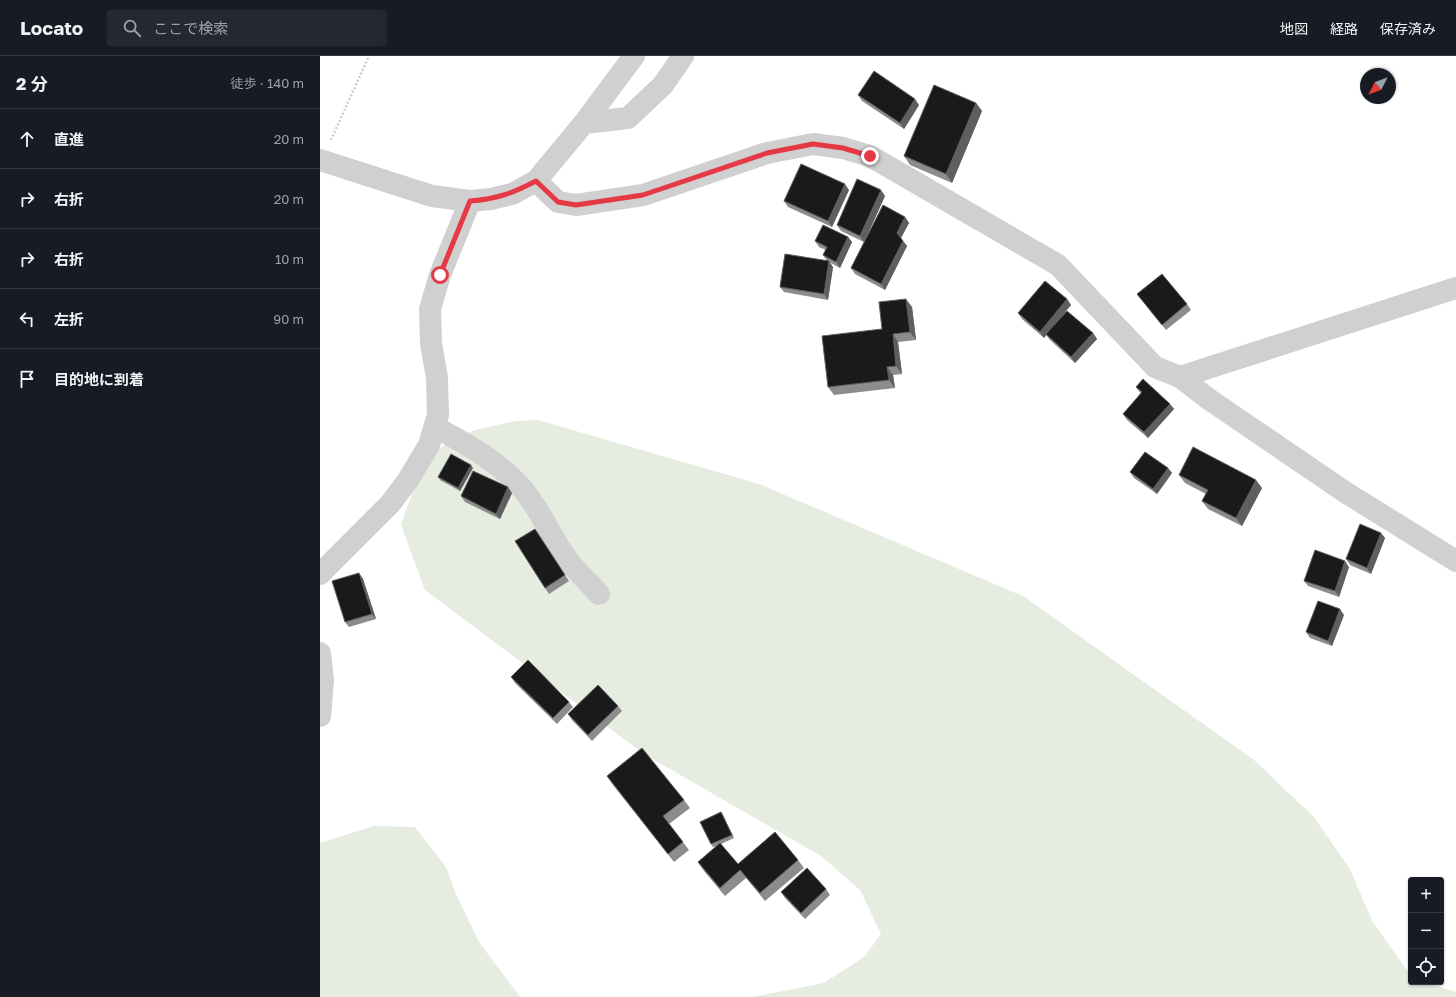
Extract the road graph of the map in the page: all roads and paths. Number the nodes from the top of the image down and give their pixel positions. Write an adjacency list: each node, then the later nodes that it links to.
1 (369, 56): 5 (path)
2 (634, 56): 4 (street)
3 (683, 56): 4 (street)
4 (584, 123): 6 (street)
5 (321, 160): 7 (street)
6 (536, 181): 7 (street); 9 (street)
7 (470, 201): 10 (street)
8 (1456, 288): 9 (street)
9 (1180, 377): 11 (street)
10 (435, 427): 12 (street); 13 (street)
11 (1456, 561)
12 (320, 574)
13 (599, 594)
14 (320, 653): 15 (street)
15 (320, 716)

